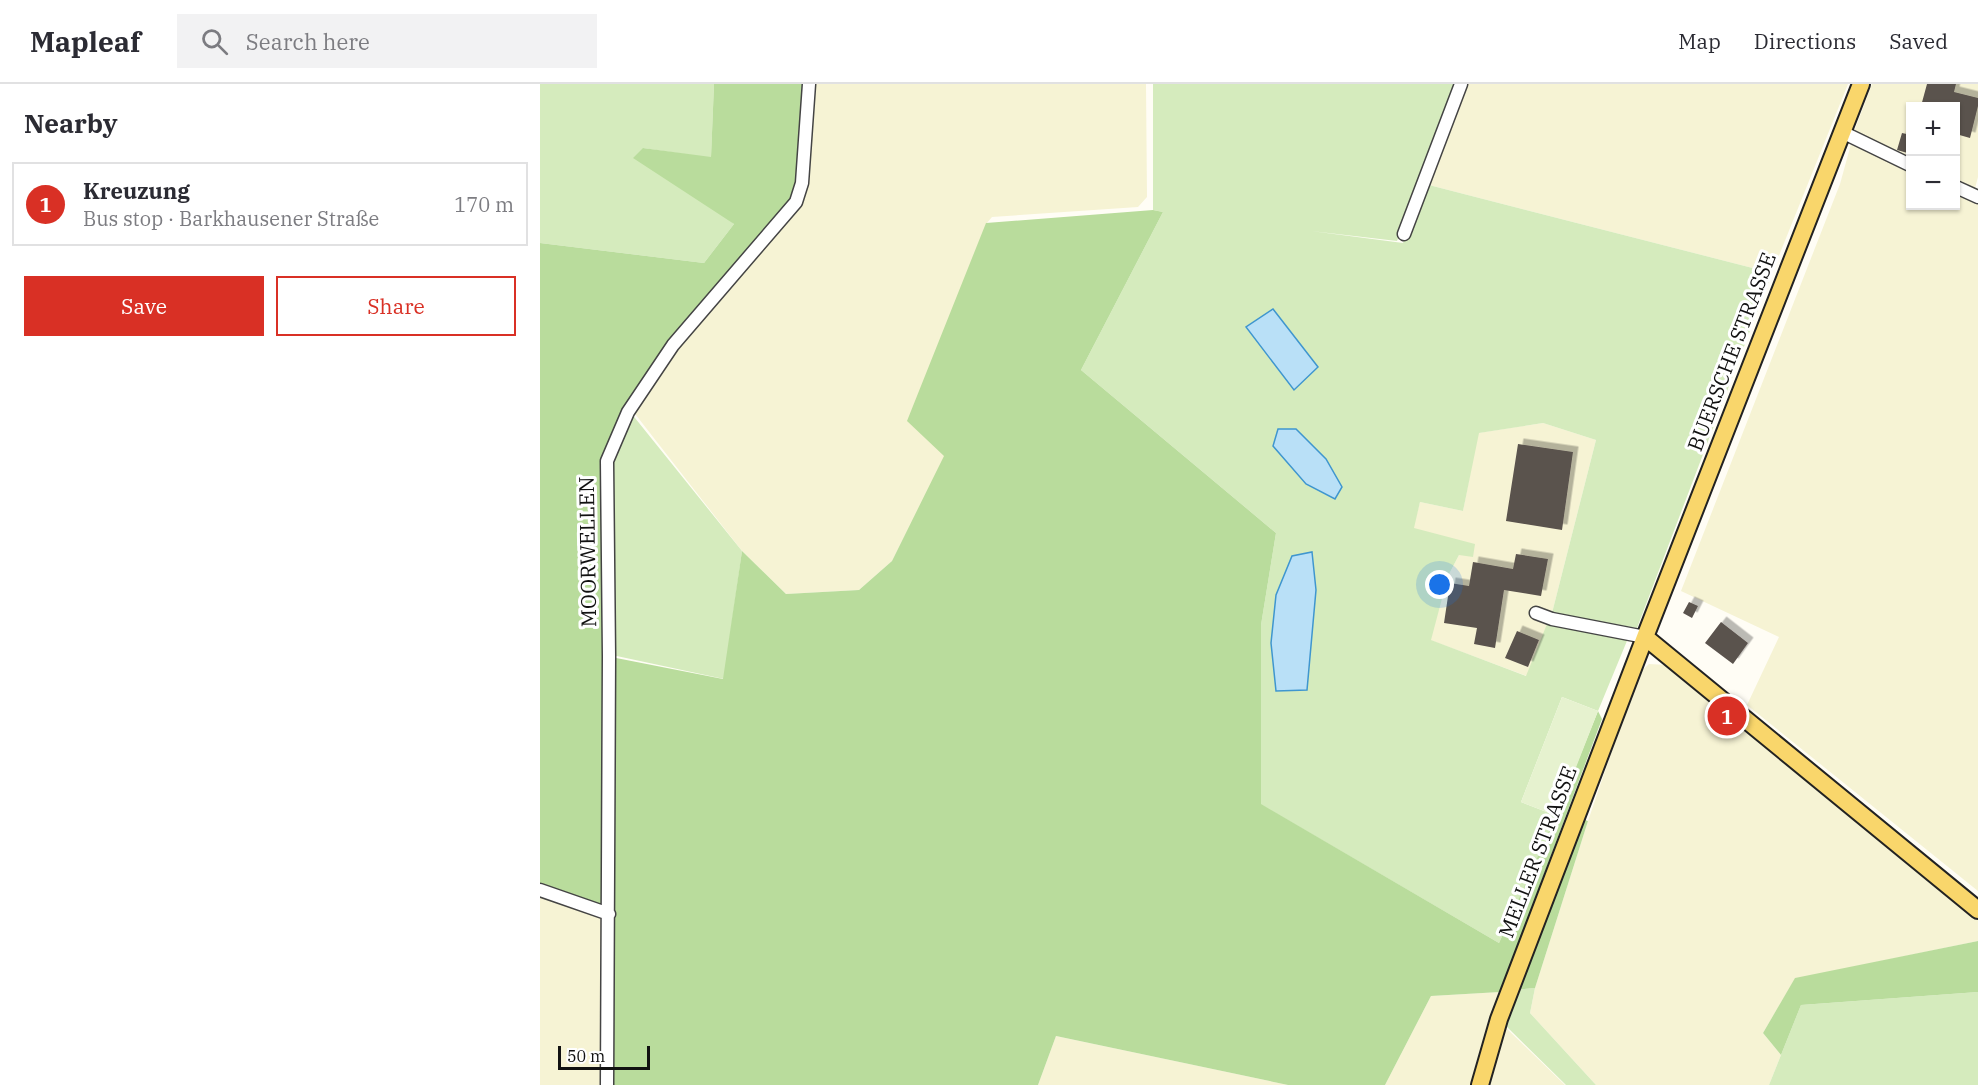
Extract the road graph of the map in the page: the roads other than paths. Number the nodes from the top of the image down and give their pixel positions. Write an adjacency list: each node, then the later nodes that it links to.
1 (809, 84): 13 (street, MOORWELLEN)
2 (1461, 84): 8 (street)
3 (1861, 84): 4 (main road, BUERSCHE STRASSE)
4 (1842, 132): 5 (street); 10 (main road, BUERSCHE STRASSE)
5 (1906, 163)
6 (1960, 189): 7 (street)
7 (1978, 197)
8 (1404, 234)
9 (1536, 613): 10 (street)
10 (1645, 637): 12 (main road); 15 (main road, MELLER STRASSE)
11 (540, 890): 13 (street)
12 (1978, 910)
13 (609, 914): 14 (street, MOORWELLEN)
14 (607, 1085)
15 (1480, 1085)

